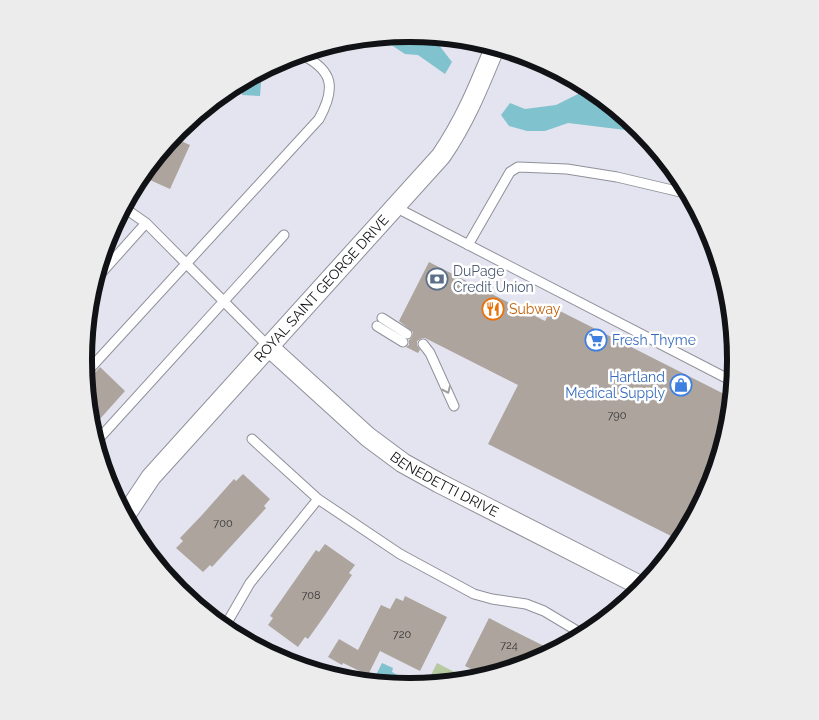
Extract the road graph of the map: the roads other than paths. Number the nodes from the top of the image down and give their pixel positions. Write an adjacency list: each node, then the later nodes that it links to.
1 (493, 53): 4 (street, ROYAL SAINT GEORGE DRIVE)
2 (309, 59): 9 (lane)
3 (678, 191): 8 (lane)
4 (395, 207): 8 (lane); 14 (street, ROYAL SAINT GEORGE DRIVE)
5 (130, 211): 6 (lane)
6 (146, 223): 9 (lane); 10 (lane)
7 (284, 235): 11 (lane)
8 (468, 245): 17 (lane)
9 (186, 263): 11 (lane); 16 (lane)
10 (107, 266)
11 (224, 302): 14 (lane); 19 (lane)
12 (380, 322): 13 (lane)
13 (405, 338)
14 (269, 347): 22 (street, ROYAL SAINT GEORGE DRIVE); 23 (street, BENEDETTI DRIVE)
15 (421, 348): 18 (lane, one-way to 18)
16 (92, 366)
17 (726, 378)
18 (454, 406)
19 (101, 436)
20 (252, 439): 21 (lane)
21 (318, 499): 24 (lane); 25 (lane)
22 (130, 509)
23 (636, 583)
24 (228, 621)
25 (576, 630)

